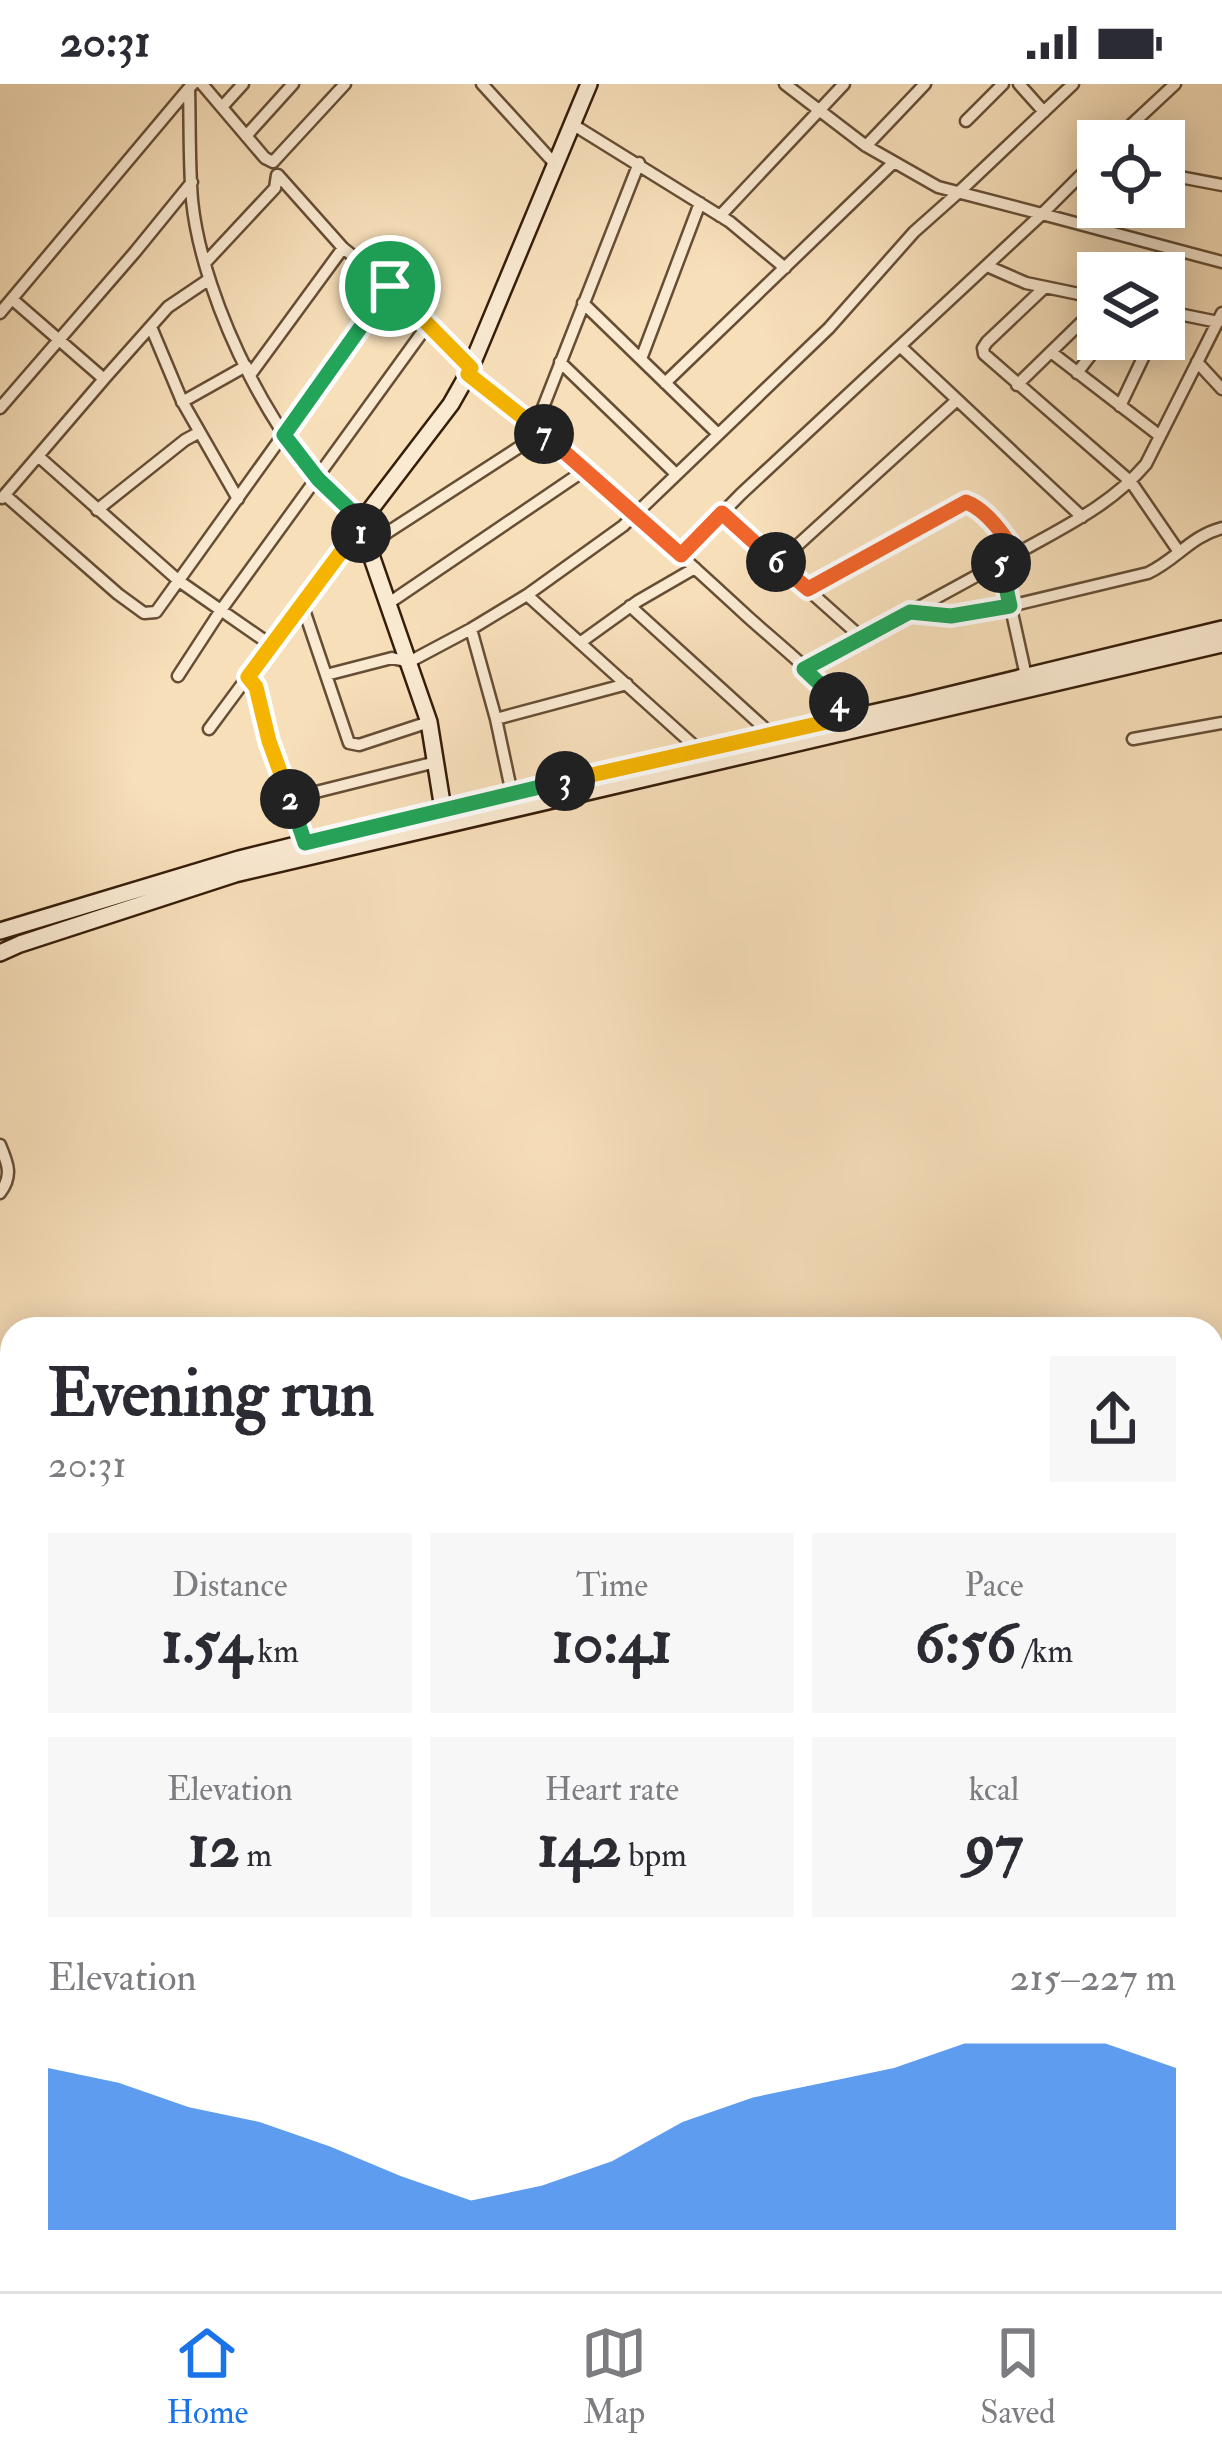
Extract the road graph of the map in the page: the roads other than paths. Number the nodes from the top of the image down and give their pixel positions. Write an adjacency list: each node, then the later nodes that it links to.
1 (243, 84): 14 (street)
2 (293, 84): 20 (street)
3 (482, 84): 25 (street)
4 (589, 84): 19 (main road)
5 (784, 84): 15 (street)
6 (844, 84): 15 (street)
7 (925, 84): 21 (street)
8 (1003, 84): 18 (street)
9 (1018, 84): 16 (street)
10 (1072, 84): 16 (street)
11 (1175, 84): 17 (street)
12 (195, 86): 14 (street); 29 (street); 44 (street)
13 (337, 87): 22 (street)
14 (221, 107): 20 (street)
15 (820, 110): 21 (street); 34 (street)
16 (1043, 112): 31 (street)
17 (1136, 120)
18 (966, 121)
19 (572, 124): 23 (street); 25 (main road)
20 (245, 136): 22 (street)
21 (866, 146): 24 (street)
22 (273, 162): 26 (street)
23 (639, 163): 32 (street); 45 (street)
24 (893, 163): 31 (street); 39 (street)
25 (555, 164): 61 (main road)
26 (278, 176): 35 (street); 37 (street)
27 (1185, 178): 30 (street)
28 (1077, 179): 33 (street)
29 (192, 182): 37 (street); 52 (street)
30 (1222, 185)
31 (959, 193): 33 (street); 73 (street)
32 (700, 203): 34 (street); 55 (street)
33 (1042, 214): 36 (street); 38 (street)
34 (720, 216): 39 (street)
35 (343, 248): 41 (street); 60 (street)
36 (1222, 262)
37 (205, 263): 40 (street)
38 (987, 266): 42 (street); 53 (street)
39 (785, 268): 64 (street)
40 (208, 280): 51 (street); 60 (street)
41 (390, 286): 49 (street); 74 (street)
42 (1045, 287): 43 (street); 65 (street)
43 (1077, 296)
44 (12, 299): 46 (street); 52 (street)
45 (584, 302): 55 (street); 58 (street)
46 (0, 313)
47 (1185, 314): 48 (street)
48 (1220, 318): 59 (street)
49 (429, 323): 61 (street); 79 (street)
50 (1077, 324): 54 (street)
51 (151, 328): 63 (street); 68 (street)
52 (58, 340): 63 (street); 70 (street)
53 (901, 347): 67 (street); 84 (street)
54 (1051, 352): 62 (street); 65 (street)
55 (641, 359): 64 (street)
56 (1087, 360): 62 (street)
57 (1142, 360): 69 (street)
58 (560, 362): 71 (street); 78 (street)
59 (1197, 362): 66 (street); 75 (street)
60 (248, 370): 68 (street); 74 (street)
61 (470, 370): 71 (street); 88 (main road)
62 (1077, 373): 69 (street)
63 (104, 379): 76 (street)
64 (665, 383): 73 (street)
65 (1017, 385): 80 (street)
66 (1222, 389)
67 (957, 400): 86 (street); 92 (street)
68 (182, 402): 72 (street)
69 (1120, 406): 75 (street)
70 (0, 408)
71 (536, 427): 77 (street); 88 (street)
72 (198, 433): 82 (street); 83 (street)
73 (718, 434): 78 (street)
74 (284, 435): 79 (street); 82 (street)
75 (1160, 436): 80 (street)
76 (38, 456): 81 (street); 83 (street)
77 (585, 470): 85 (street); 98 (street)
78 (676, 474): 85 (street)
79 (318, 479): 88 (street); 102 (street)
80 (1131, 482): 86 (street); 89 (street)
81 (2, 498): 95 (street)
82 (238, 499): 95 (street)
83 (98, 510): 95 (street)
84 (722, 513): 91 (street); 92 (street)
85 (634, 514): 91 (street); 97 (street)
86 (1082, 517): 90 (street)
87 (1222, 528): 89 (street)
88 (365, 533): 98 (main road); 99 (street)
89 (1179, 552): 101 (street)
90 (1016, 554): 93 (street); 96 (street)
91 (681, 555): 94 (street)
92 (778, 563): 96 (street)
93 (1000, 563): 101 (street); 103 (street)
94 (695, 568): 100 (street); 111 (street)
95 (179, 581): 102 (street)
96 (808, 589): 106 (street)
97 (527, 595): 104 (street); 107 (street)
98 (389, 603): 110 (main road)
99 (302, 604): 109 (street); 112 (street)
100 (630, 606): 107 (street); 122 (street)
101 (1010, 606): 103 (street); 114 (street)
102 (221, 610): 109 (street); 113 (street)
103 (910, 612): 106 (street)
104 (471, 629): 110 (street); 117 (street)
105 (1222, 629): 114 (main road)
106 (862, 638): 111 (street)
107 (580, 643): 116 (street)
108 (1222, 644): 119 (main road)
109 (271, 645): 115 (street)
110 (409, 662): 112 (street); 118 (main road)
111 (804, 669): 119 (street)
112 (326, 675): 118 (street)
113 (178, 676)
114 (1026, 676): 119 (main road)
115 (248, 677): 121 (street); 129 (street)
116 (628, 685): 117 (street); 124 (street)
117 (496, 718): 126 (street)
118 (429, 722): 125 (main road)
119 (855, 723): 122 (main road); 131 (main road)
120 (1222, 723): 123 (street)
121 (209, 729)
122 (772, 734): 124 (main road)
123 (1133, 739)
124 (700, 751): 126 (main road)
125 (436, 762): 127 (street); 128 (main road)
126 (512, 794): 128 (main road)
127 (300, 796)
128 (443, 809): 129 (main road)
129 (305, 843): 130 (main road)
130 (0, 931)
131 (0, 953)
132 (0, 1145): 133 (street)
133 (0, 1193)

